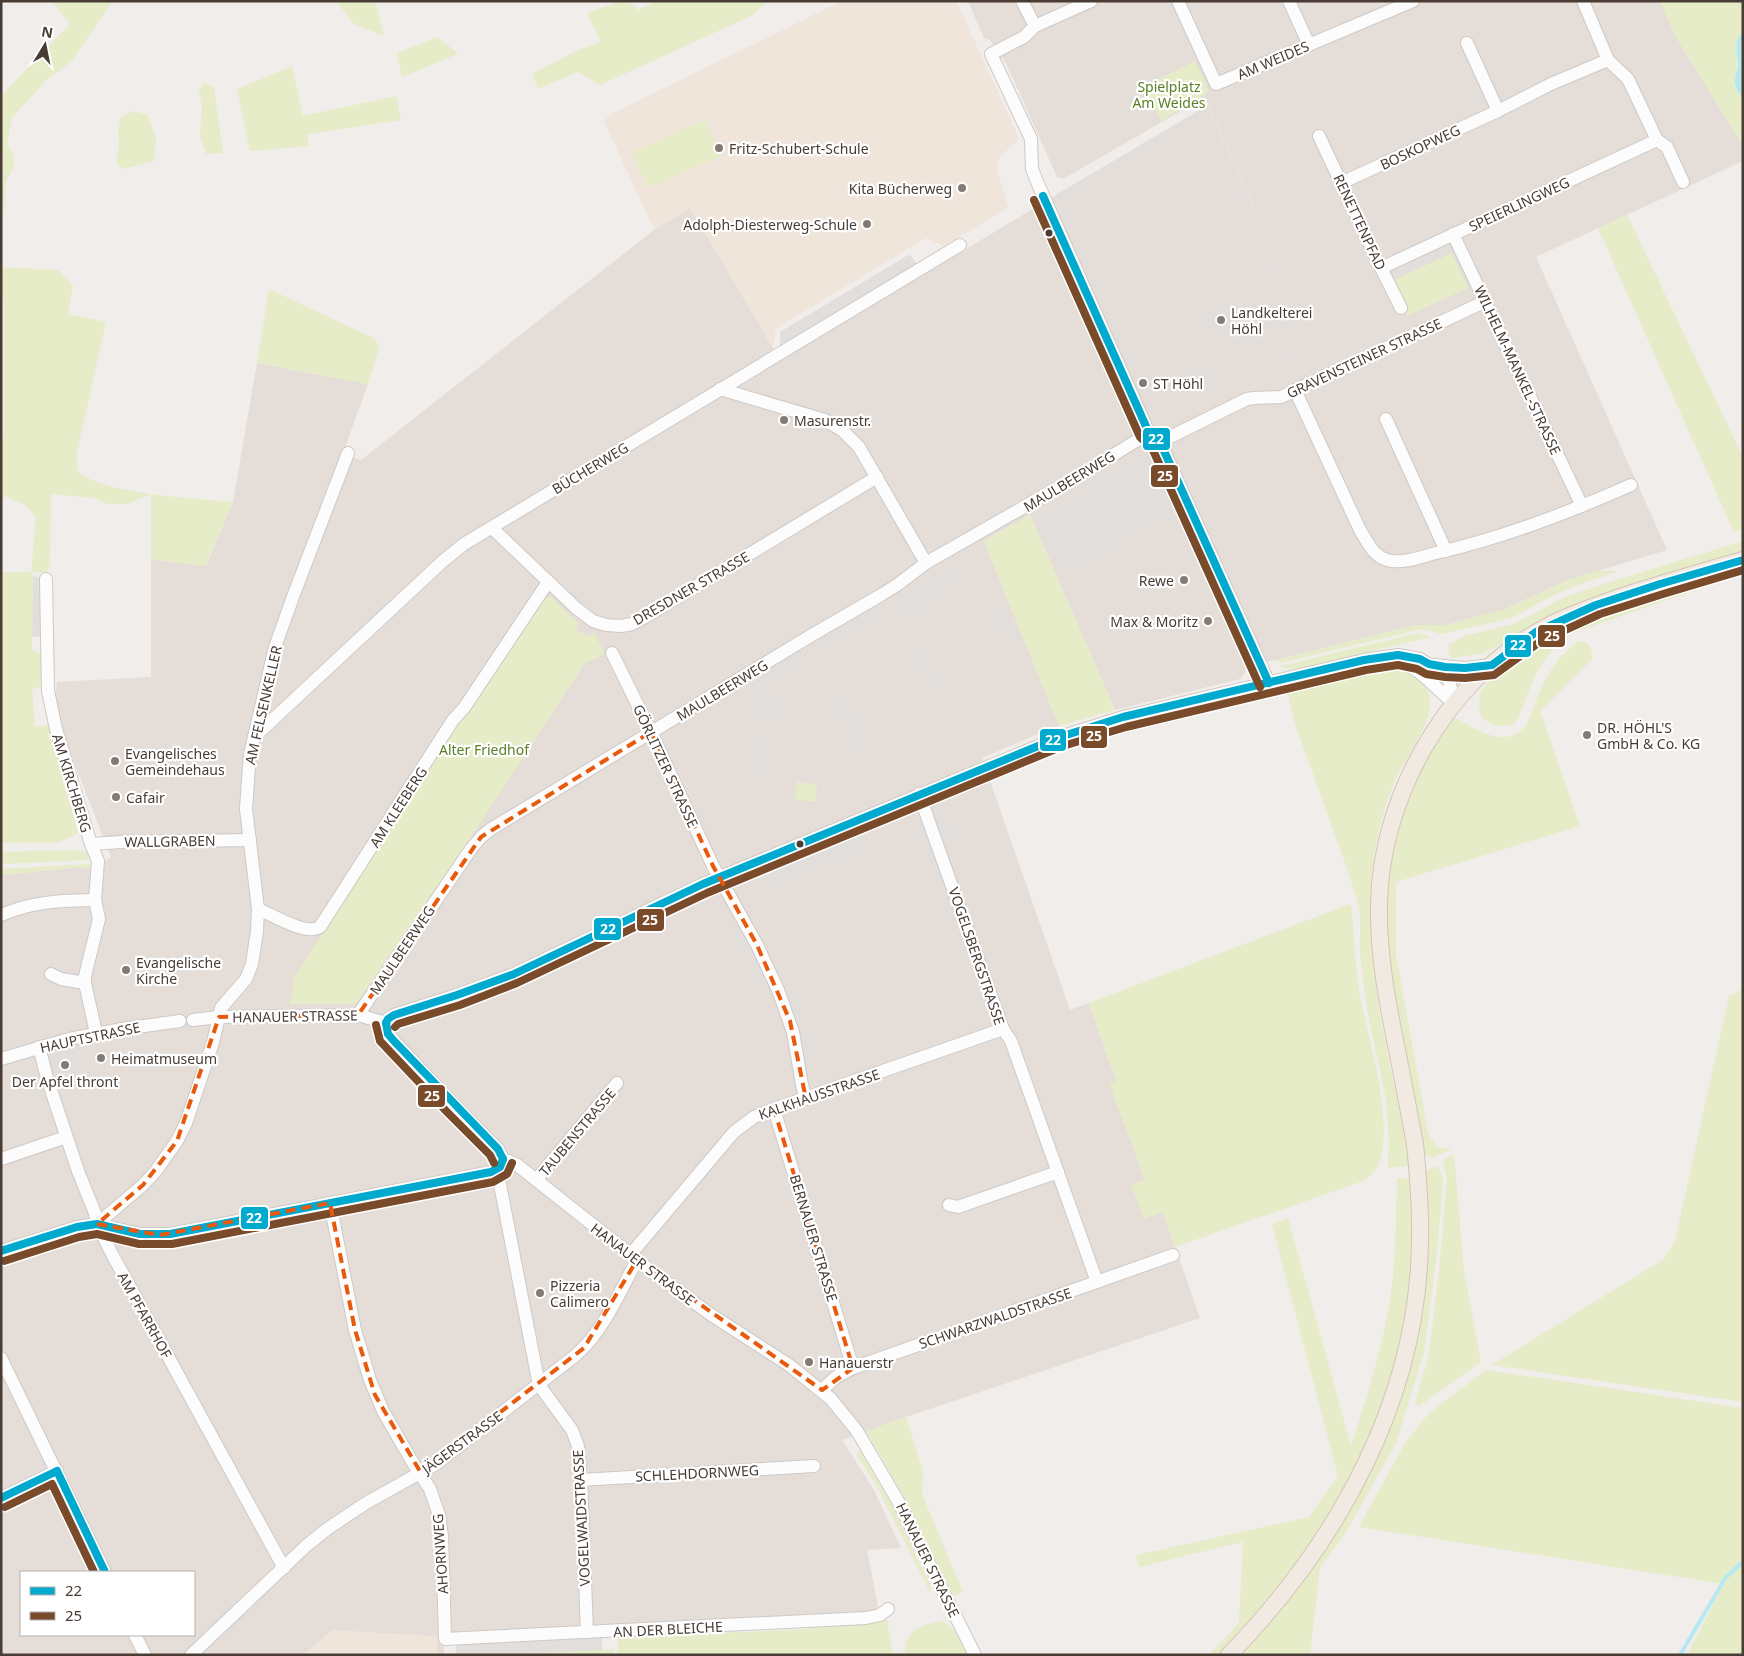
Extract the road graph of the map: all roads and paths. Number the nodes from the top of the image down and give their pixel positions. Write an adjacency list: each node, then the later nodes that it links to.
1 (1022, 1): 8 (street)
2 (1091, 1): 8 (street)
3 (1178, 1): 10 (street, AM WEIDES)
4 (1289, 1): 10 (street)
5 (1413, 1): 7 (street, AM WEIDES)
6 (1583, 1): 11 (street)
7 (1400, 4): 10 (street, AM WEIDES)
8 (1035, 26): 25 (street)
9 (1466, 43): 12 (street)
10 (1309, 45)
11 (1608, 60): 12 (street, BOSKOPWEG); 14 (street)
12 (1498, 111): 16 (street, BOSKOPWEG)
13 (1319, 136): 16 (street, RENETTENPFAD)
14 (1657, 140): 15 (street); 17 (street, SPEIERLINGWEG)
15 (1683, 182)
16 (1341, 183): 19 (street, RENETTENPFAD)
17 (1453, 234): 19 (street, SPEIERLINGWEG); 20 (street, WILHELM-MANKEL-STRASSE)
18 (960, 245): 22 (street, BÜCHERWEG)
19 (1381, 268): 21 (street, RENETTENPFAD)
20 (1486, 301): 23 (street, GRAVENSTEINER STRASSE); 30 (street, WILHELM-MANKEL-STRASSE)
21 (1401, 308)
22 (720, 389): 28 (street); 31 (street, BÜCHERWEG)
23 (1295, 390): 26 (street, GRAVENSTEINER STRASSE); 32 (street)
24 (1386, 419): 32 (street)
25 (1149, 433): 26 (street); 34 (street, MAULBEERWEG)
26 (1160, 442): 41 (street)
27 (348, 453): 44 (street, AM FELSENKELLER)
28 (877, 477): 34 (street); 36 (street, DRESDNER STRASSE)
29 (1631, 485): 30 (street)
30 (1582, 506): 32 (street)
31 (492, 528): 36 (street, DRESDNER STRASSE); 44 (street, BÜCHERWEG)
32 (1446, 551)
33 (1743, 560): 40 (main road)
34 (926, 563): 43 (street, MAULBEERWEG)
35 (46, 579): 47 (street, AM KIRCHBERG)
36 (548, 582): 50 (street, AM KLEEBERG)
37 (612, 653): 43 (street, GÖRLITZER STRASSE)
38 (1381, 658): 39 (street); 41 (street); 42 (street)
39 (1429, 664): 40 (street); 42 (street)
40 (1492, 664): 42 (main road)
41 (1268, 683): 45 (street)
42 (1455, 704): 96 (main road)
43 (651, 732): 48 (street, GÖRLITZER STRASSE); 54 (street, MAULBEERWEG)
44 (254, 737): 46 (street, AM FELSENKELLER)
45 (919, 794): 48 (street); 59 (street, VOGELSBERGSTRASSE)
46 (250, 840): 47 (street, WALLGRABEN); 50 (street, AM FELSENKELLER)
47 (91, 844): 49 (street, AM KIRCHBERG)
48 (721, 878): 58 (street); 64 (street)
49 (95, 900): 51 (street); 53 (street, AM KIRCHBERG)
50 (258, 909): 55 (street, AM FELSENKELLER)
51 (1, 915)
52 (51, 974): 53 (street)
53 (85, 983): 60 (street, AM KIRCHBERG)
54 (358, 1015): 55 (street, HANAUER STRASSE); 58 (street, HANAUER STRASSE)
55 (218, 1017): 56 (street); 73 (street)
56 (193, 1020)
57 (180, 1021): 60 (street, HAUPTSTRASSE)
58 (386, 1023): 68 (street, HANAUER STRASSE)
59 (1003, 1029): 64 (street, KALKHAUSSTRASSE); 69 (street, VOGELSBERGSTRASSE)
60 (96, 1033): 61 (street, HAUPTSTRASSE)
61 (39, 1048): 62 (street, HAUPTSTRASSE); 66 (street, AM PFARRHOF)
62 (1, 1059)
63 (617, 1084): 70 (street, TAUBENSTRASSE)
64 (806, 1099): 65 (street, KALKHAUSSTRASSE)
65 (774, 1109): 76 (street, KALKHAUSSTRASSE); 79 (street, BERNAUER STRASSE)
66 (66, 1137): 67 (street); 73 (street, AM PFARRHOF)
67 (1, 1159)
68 (500, 1164): 70 (street, HANAUER STRASSE); 71 (street); 80 (street)
69 (1058, 1172): 72 (street); 77 (street, VOGELSBERGSTRASSE)
70 (536, 1180): 76 (street, HANAUER STRASSE)
71 (330, 1203): 73 (street); 84 (street, AHORNWEG)
72 (949, 1205)
73 (97, 1224): 74 (street); 87 (street, AM PFARRHOF)
74 (1, 1251)
75 (1173, 1255): 77 (street, SCHWARZWALDSTRASSE)
76 (633, 1257): 80 (street, KALKHAUSSTRASSE); 81 (street, HANAUER STRASSE)
77 (1097, 1282): 79 (street, SCHWARZWALDSTRASSE)
78 (1, 1358): 83 (street)
79 (853, 1368): 81 (street, SCHWARZWALDSTRASSE)
80 (539, 1385): 84 (street, JÄGERSTRASSE); 85 (street, VOGELWAIDSTRASSE)
81 (822, 1390): 95 (street, HANAUER STRASSE)
82 (814, 1466): 85 (street, SCHLEHDORNWEG)
83 (57, 1471): 86 (street); 88 (street)
84 (420, 1473): 87 (street, JÄGERSTRASSE); 92 (street, AHORNWEG)
85 (581, 1480): 90 (street, VOGELWAIDSTRASSE)
86 (1, 1498)
87 (284, 1568): 94 (street, JÄGERSTRASSE)
88 (105, 1571)
89 (888, 1609): 90 (street, AN DER BLEICHE)
90 (586, 1632): 92 (street, AN DER BLEICHE)
91 (136, 1636): 93 (street)
92 (445, 1639)
93 (145, 1655)
94 (191, 1655)
95 (976, 1655)
96 (1229, 1655)

